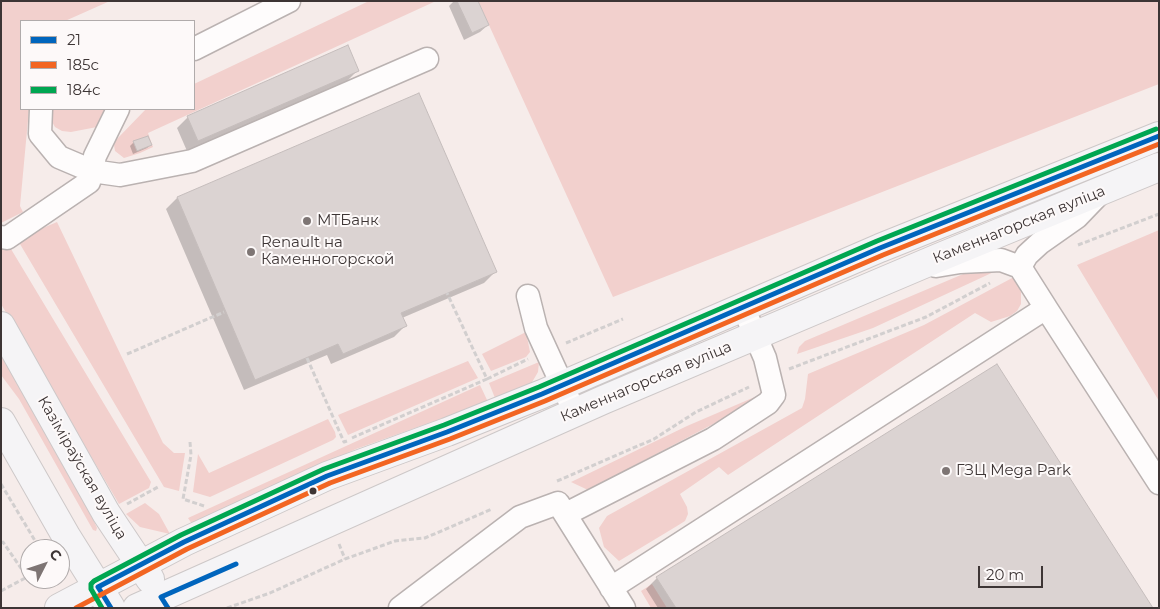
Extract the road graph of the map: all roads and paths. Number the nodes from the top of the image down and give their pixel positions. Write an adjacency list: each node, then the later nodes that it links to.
1 (289, 1): 2 (lane)
2 (195, 48)
3 (426, 59): 8 (lane)
4 (41, 110): 8 (lane)
5 (118, 110): 8 (lane)
6 (1159, 136): 17 (main road, Каменнагорская вуліца)
7 (1159, 167): 9 (main road, Каменнагорская вуліца)
8 (92, 171): 11 (lane)
9 (1102, 191): 13 (lane); 14 (main road, Каменнагорская вуліца)
10 (1159, 214): 12 (path)
11 (1, 237)
12 (1076, 246)
13 (1020, 267): 14 (lane); 18 (lane); 24 (path)
14 (908, 270): 21 (main road, Каменнагорская вуліца)
15 (448, 293): 23 (path)
16 (528, 296): 25 (lane)
17 (743, 307): 21 (lane); 25 (main road, Каменнагорская вуліца)
18 (1046, 308): 29 (lane); 42 (lane)
19 (224, 312): 22 (path)
20 (1, 326): 39 (main road, Казіміраўская вуліца)
21 (754, 336): 24 (lane); 26 (main road, Каменнагорская вуліца)
22 (127, 354)
23 (307, 358)
24 (770, 377): 31 (path); 36 (lane)
25 (563, 385): 26 (lane); 39 (main road, Каменнагорская вуліца)
26 (575, 412): 45 (main road, Каменнагорская вуліца)
27 (1, 422): 44 (main road)
28 (190, 442): 33 (path)
29 (1159, 483)
30 (1, 484): 37 (path)
31 (548, 484)
32 (158, 487): 34 (path)
33 (183, 499)
34 (126, 504)
35 (495, 508): 47 (path)
36 (566, 514): 42 (lane); 48 (lane)
37 (34, 539)
38 (1, 543): 40 (path)
39 (140, 565): 44 (main road, Каменнагорская вуліца); 45 (main road, Казіміраўская вуліца)
40 (20, 567)
41 (20, 581): 43 (path)
42 (612, 588): 49 (lane)
43 (1, 591)
44 (105, 598): 46 (main road, Каменнагорская вуліца)
45 (155, 604)
46 (59, 608)
47 (227, 608)
48 (400, 608)
49 (624, 608)

